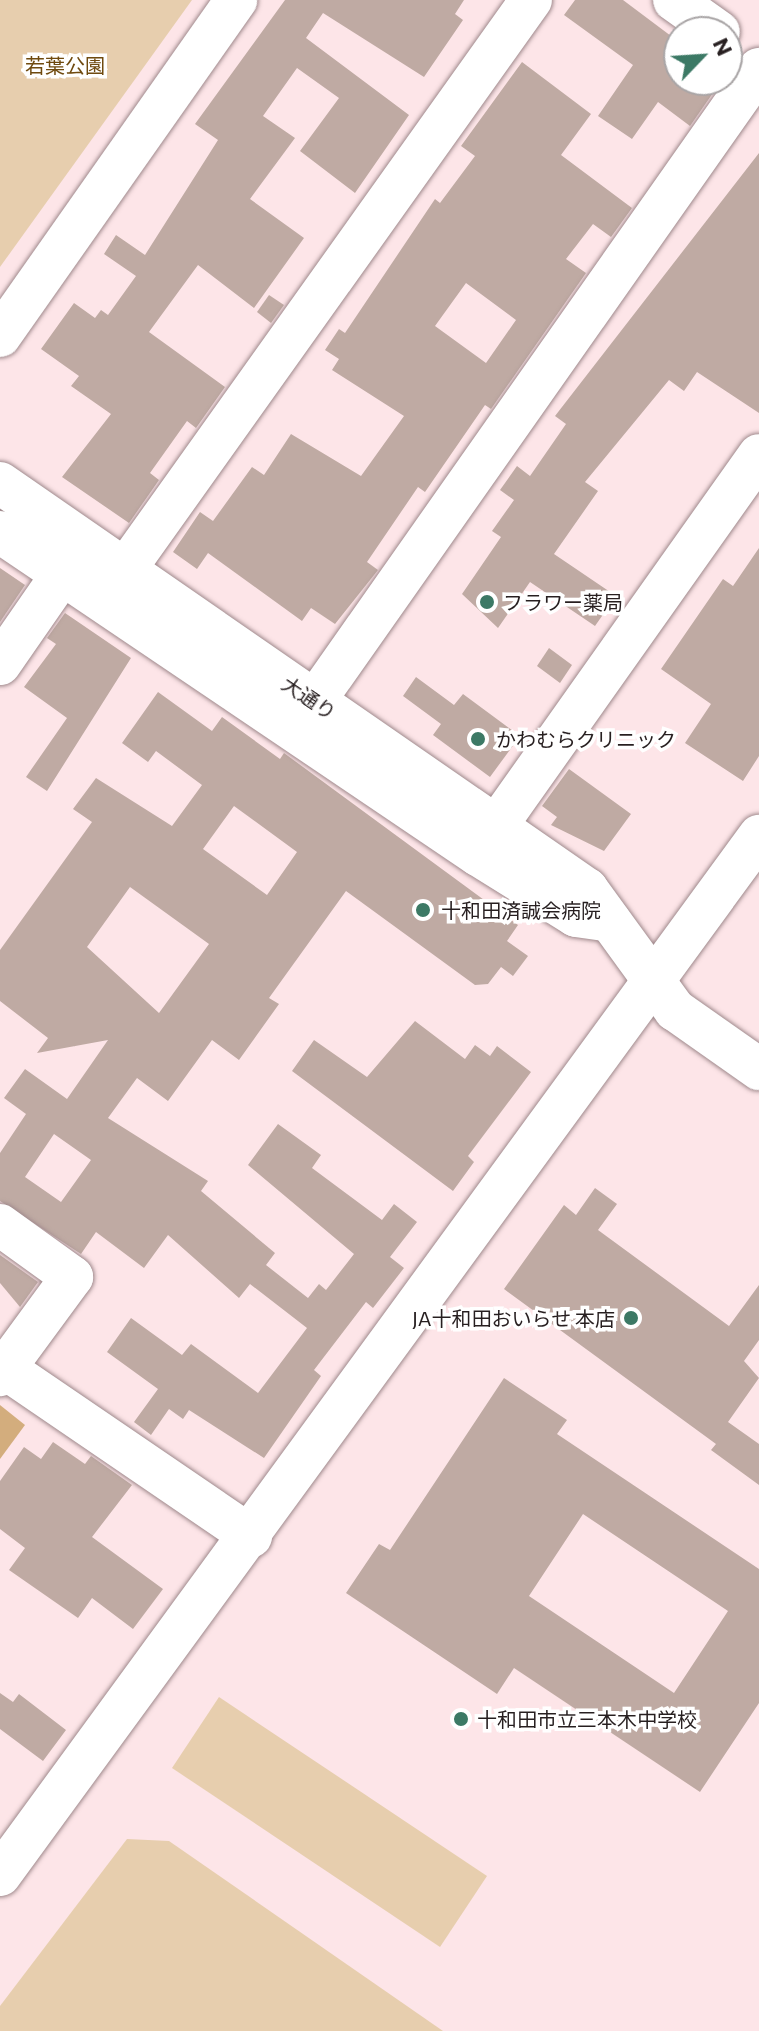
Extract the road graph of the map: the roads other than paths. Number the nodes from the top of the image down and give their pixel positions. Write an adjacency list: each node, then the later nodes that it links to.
1 (236, 0): 6 (street)
2 (531, 0): 10 (street)
3 (674, 0): 4 (street)
4 (696, 16)
5 (759, 69): 13 (street)
6 (0, 336)
7 (759, 455): 14 (street)
8 (0, 483): 10 (street, 大通り)
9 (0, 532): 11 (street, 大通り)
10 (124, 571): 13 (street, 大通り)
11 (61, 576): 12 (street); 16 (street, 大通り)
12 (0, 664)
13 (314, 702): 14 (street, 大通り)
14 (497, 825): 16 (street, 大通り)
15 (759, 836): 17 (street)
16 (610, 921): 17 (street, 大通り)
17 (653, 976): 18 (street, 大通り); 21 (street)
18 (759, 1069)
19 (0, 1225): 20 (street)
20 (2, 1370): 21 (street)
21 (251, 1536): 22 (street)
22 (0, 1875)

